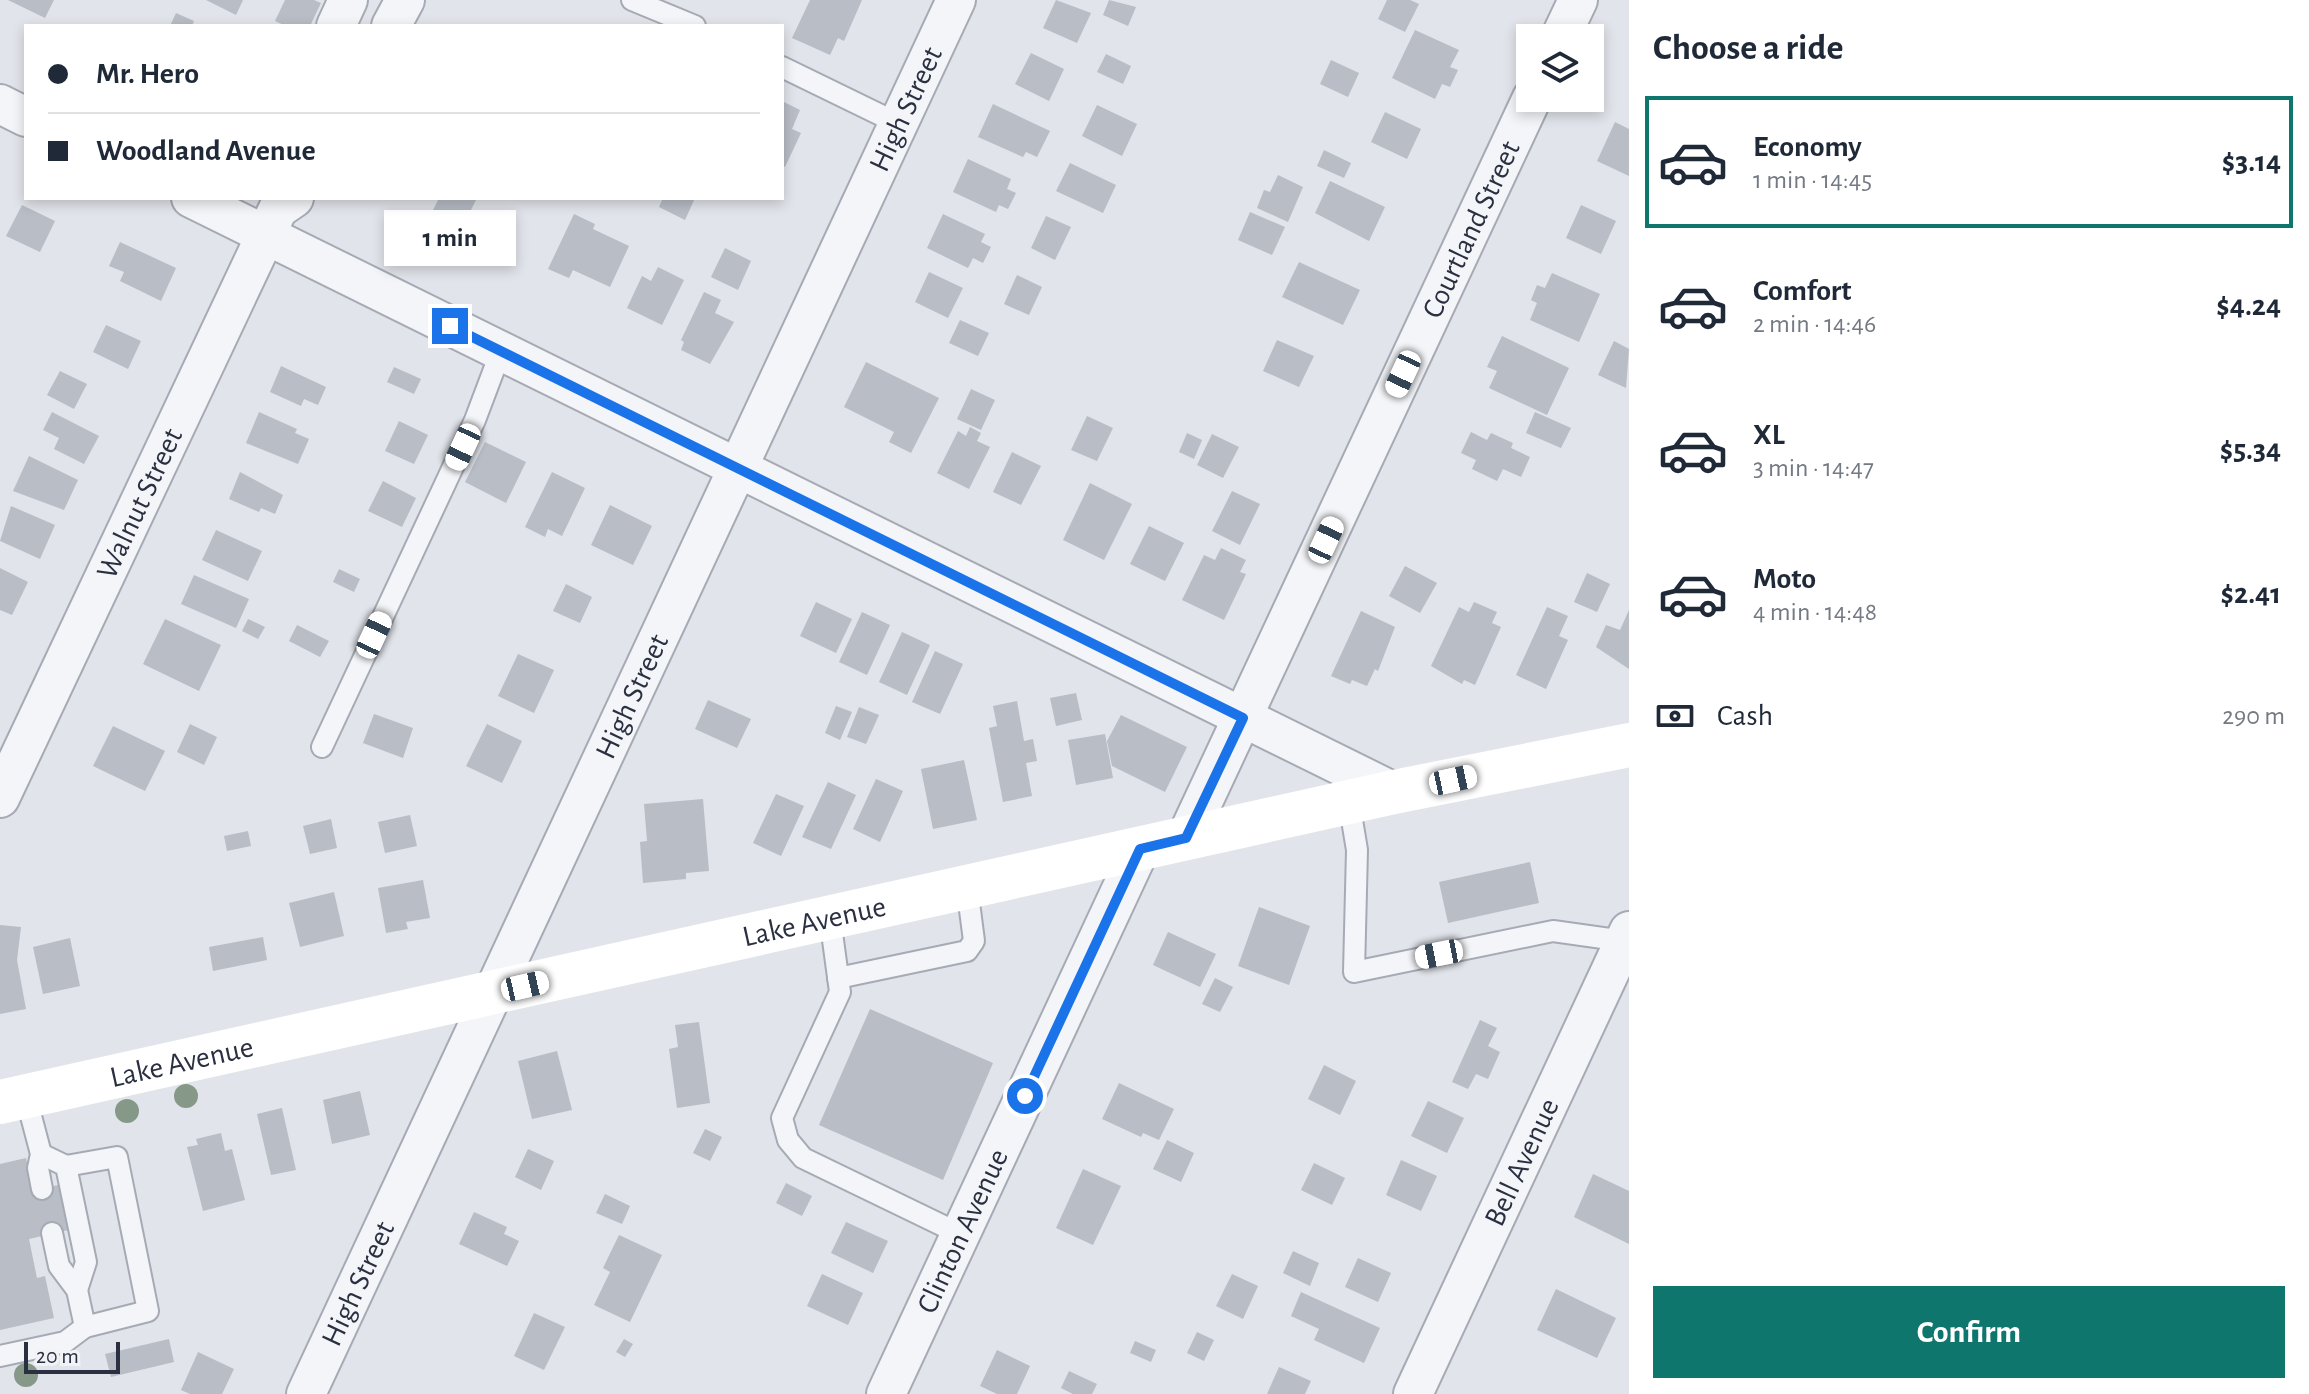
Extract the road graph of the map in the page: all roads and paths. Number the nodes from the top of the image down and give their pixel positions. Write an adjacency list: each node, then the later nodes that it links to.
1 (348, 0): 6 (street)
2 (405, 0): 7 (street)
3 (956, 0): 14 (street, High Street)
4 (1578, 0): 9 (street)
5 (644, 2): 8 (lane)
6 (337, 24)
7 (392, 24)
8 (691, 24)
9 (1567, 24)
10 (784, 68): 14 (lane)
11 (0, 104): 13 (street)
12 (1525, 112): 19 (street, Courtland Street)
13 (24, 116)
14 (899, 124): 18 (street, High Street)
15 (206, 200): 16 (street)
16 (278, 210): 17 (street); 23 (street, Walnut Street)
17 (501, 351): 18 (street); 21 (lane)
18 (738, 468): 19 (street); 31 (street, High Street)
19 (1243, 718): 22 (street); 25 (street, Courtland Street)
20 (1629, 745): 22 (street, Lake Avenue)
21 (322, 747)
22 (1394, 792): 24 (street, Lake Avenue)
23 (0, 798)
24 (1349, 802): 25 (street, Lake Avenue); 29 (lane)
25 (1186, 838): 26 (street, Lake Avenue)
26 (1140, 849): 27 (street, Lake Avenue); 37 (street, Clinton Avenue)
27 (967, 887): 28 (street, Lake Avenue); 30 (lane)
28 (830, 918): 30 (lane); 31 (street, Lake Avenue)
29 (1627, 936): 43 (street, Bell Avenue)
30 (838, 978): 37 (lane)
31 (494, 992): 32 (street, Lake Avenue); 41 (street, High Street)
32 (13, 1100): 33 (lane)
33 (41, 1154): 34 (lane); 35 (lane)
34 (66, 1166): 38 (lane); 39 (lane)
35 (42, 1189)
36 (52, 1233): 38 (lane)
37 (960, 1234): 42 (street, Clinton Avenue)
38 (77, 1290): 39 (lane)
39 (85, 1327): 40 (lane)
40 (0, 1356)
41 (306, 1394)
42 (886, 1394)
43 (1413, 1394)

